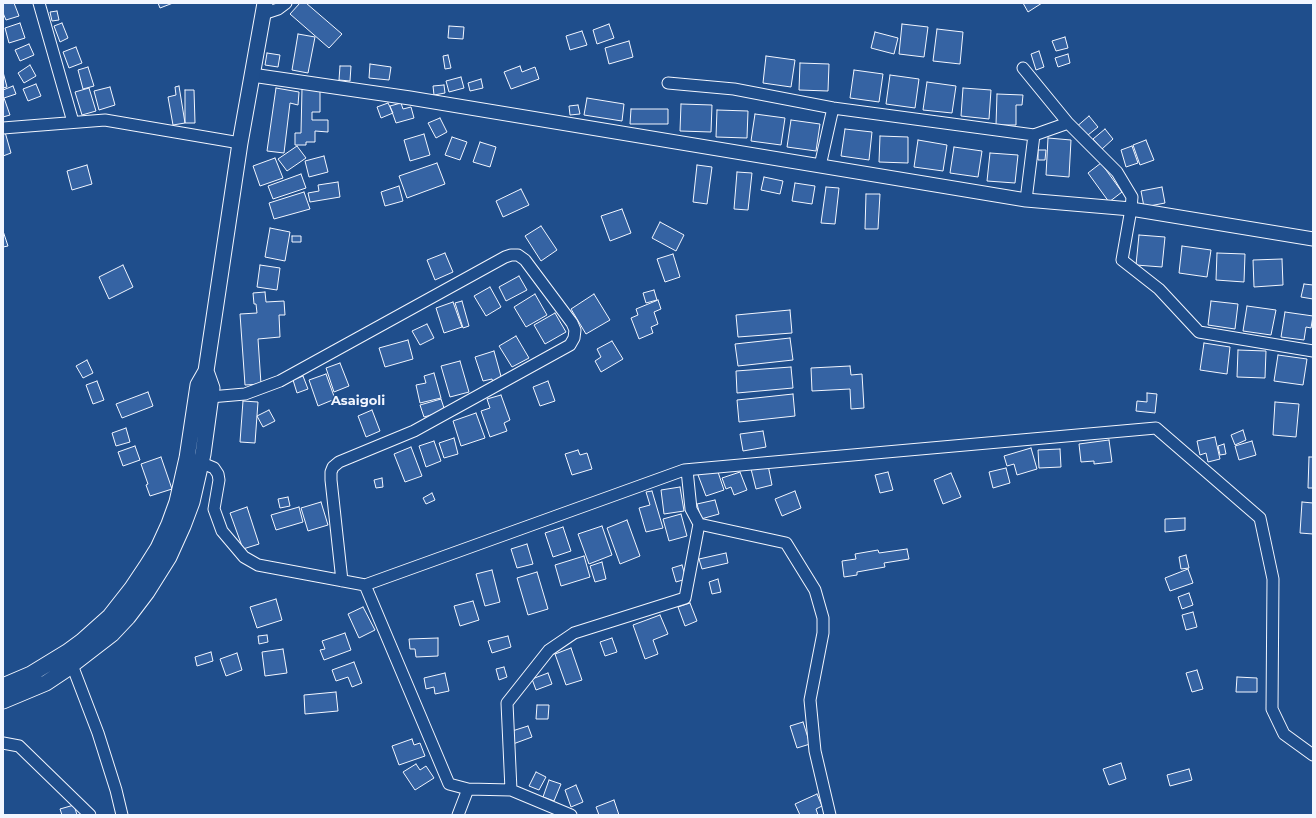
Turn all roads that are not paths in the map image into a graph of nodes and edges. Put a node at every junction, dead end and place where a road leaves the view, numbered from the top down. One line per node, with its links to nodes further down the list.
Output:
1 (39, 3): 8 (street)
2 (286, 3): 3 (street)
3 (263, 6): 5 (main road)
4 (1023, 68): 9 (street)
5 (252, 75): 12 (main road); 13 (street)
6 (668, 83): 7 (street)
7 (833, 108): 11 (street); 13 (street)
8 (73, 122): 10 (street); 12 (street)
9 (1068, 123): 11 (street); 15 (street)
10 (3, 128)
11 (1034, 135): 14 (street)
12 (240, 143): 18 (main road)
13 (820, 166): 14 (street)
14 (1026, 200): 15 (street)
15 (1131, 209): 16 (street); 17 (street)
16 (1313, 239)
17 (1313, 351)
18 (206, 371): 19 (main road); 20 (main road)
19 (210, 397): 20 (main road); 23 (street)
20 (194, 460): 23 (street); 25 (main road); 26 (main road)
21 (687, 470): 22 (street); 24 (street); 29 (street)
22 (699, 524): 31 (street); 36 (street)
23 (342, 581): 24 (street)
24 (365, 585): 30 (street)
25 (72, 665): 27 (main road); 33 (street)
26 (3, 686)
27 (3, 701)
28 (3, 743): 32 (street)
29 (1313, 755)
30 (468, 789): 31 (street); 34 (street)
31 (511, 790): 35 (street)
32 (90, 815)
33 (122, 815)
34 (458, 815)
35 (571, 815)
36 (830, 815)

